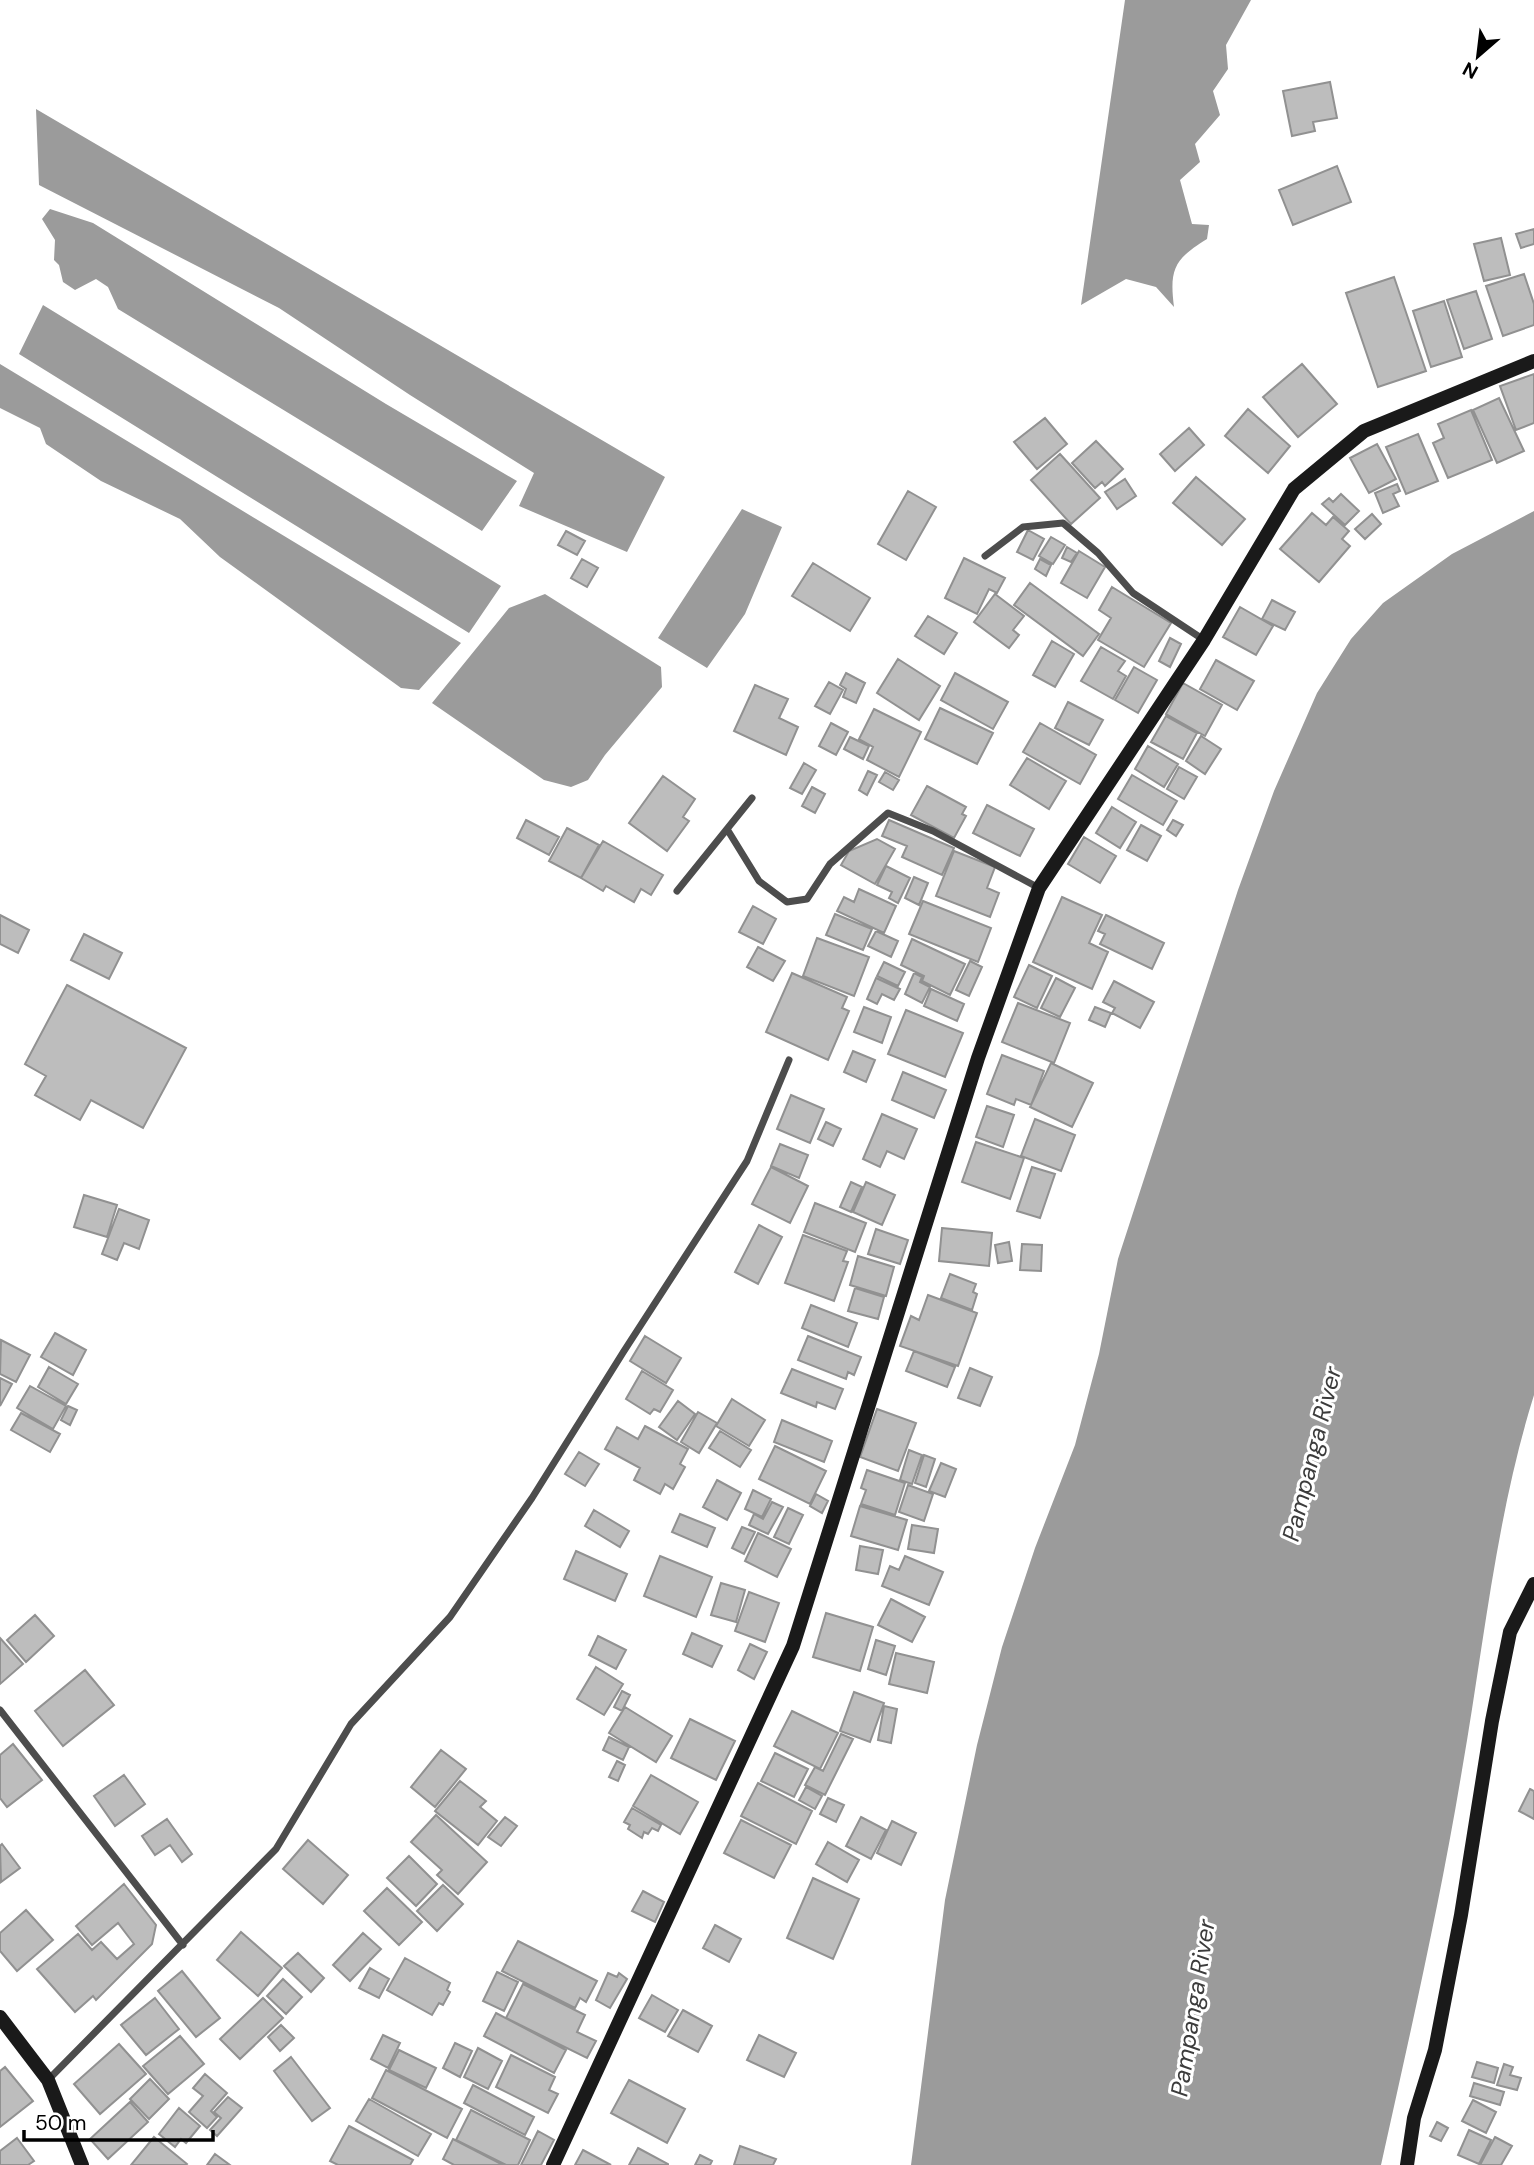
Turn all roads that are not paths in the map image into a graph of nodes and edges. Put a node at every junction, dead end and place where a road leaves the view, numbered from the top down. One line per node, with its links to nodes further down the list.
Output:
1 (1534, 361): 3 (main road)
2 (985, 556): 3 (street)
3 (1205, 640): 6 (main road)
4 (752, 798): 5 (street)
5 (727, 829): 6 (street); 7 (street)
6 (1039, 888): 15 (main road)
7 (677, 891)
8 (789, 1060): 11 (street)
9 (1534, 1584): 16 (main road)
10 (0, 1710): 11 (street)
11 (183, 1945): 13 (street)
12 (0, 2017): 13 (main road)
13 (48, 2080): 14 (main road)
14 (82, 2165)
15 (553, 2165)
16 (1407, 2165)

